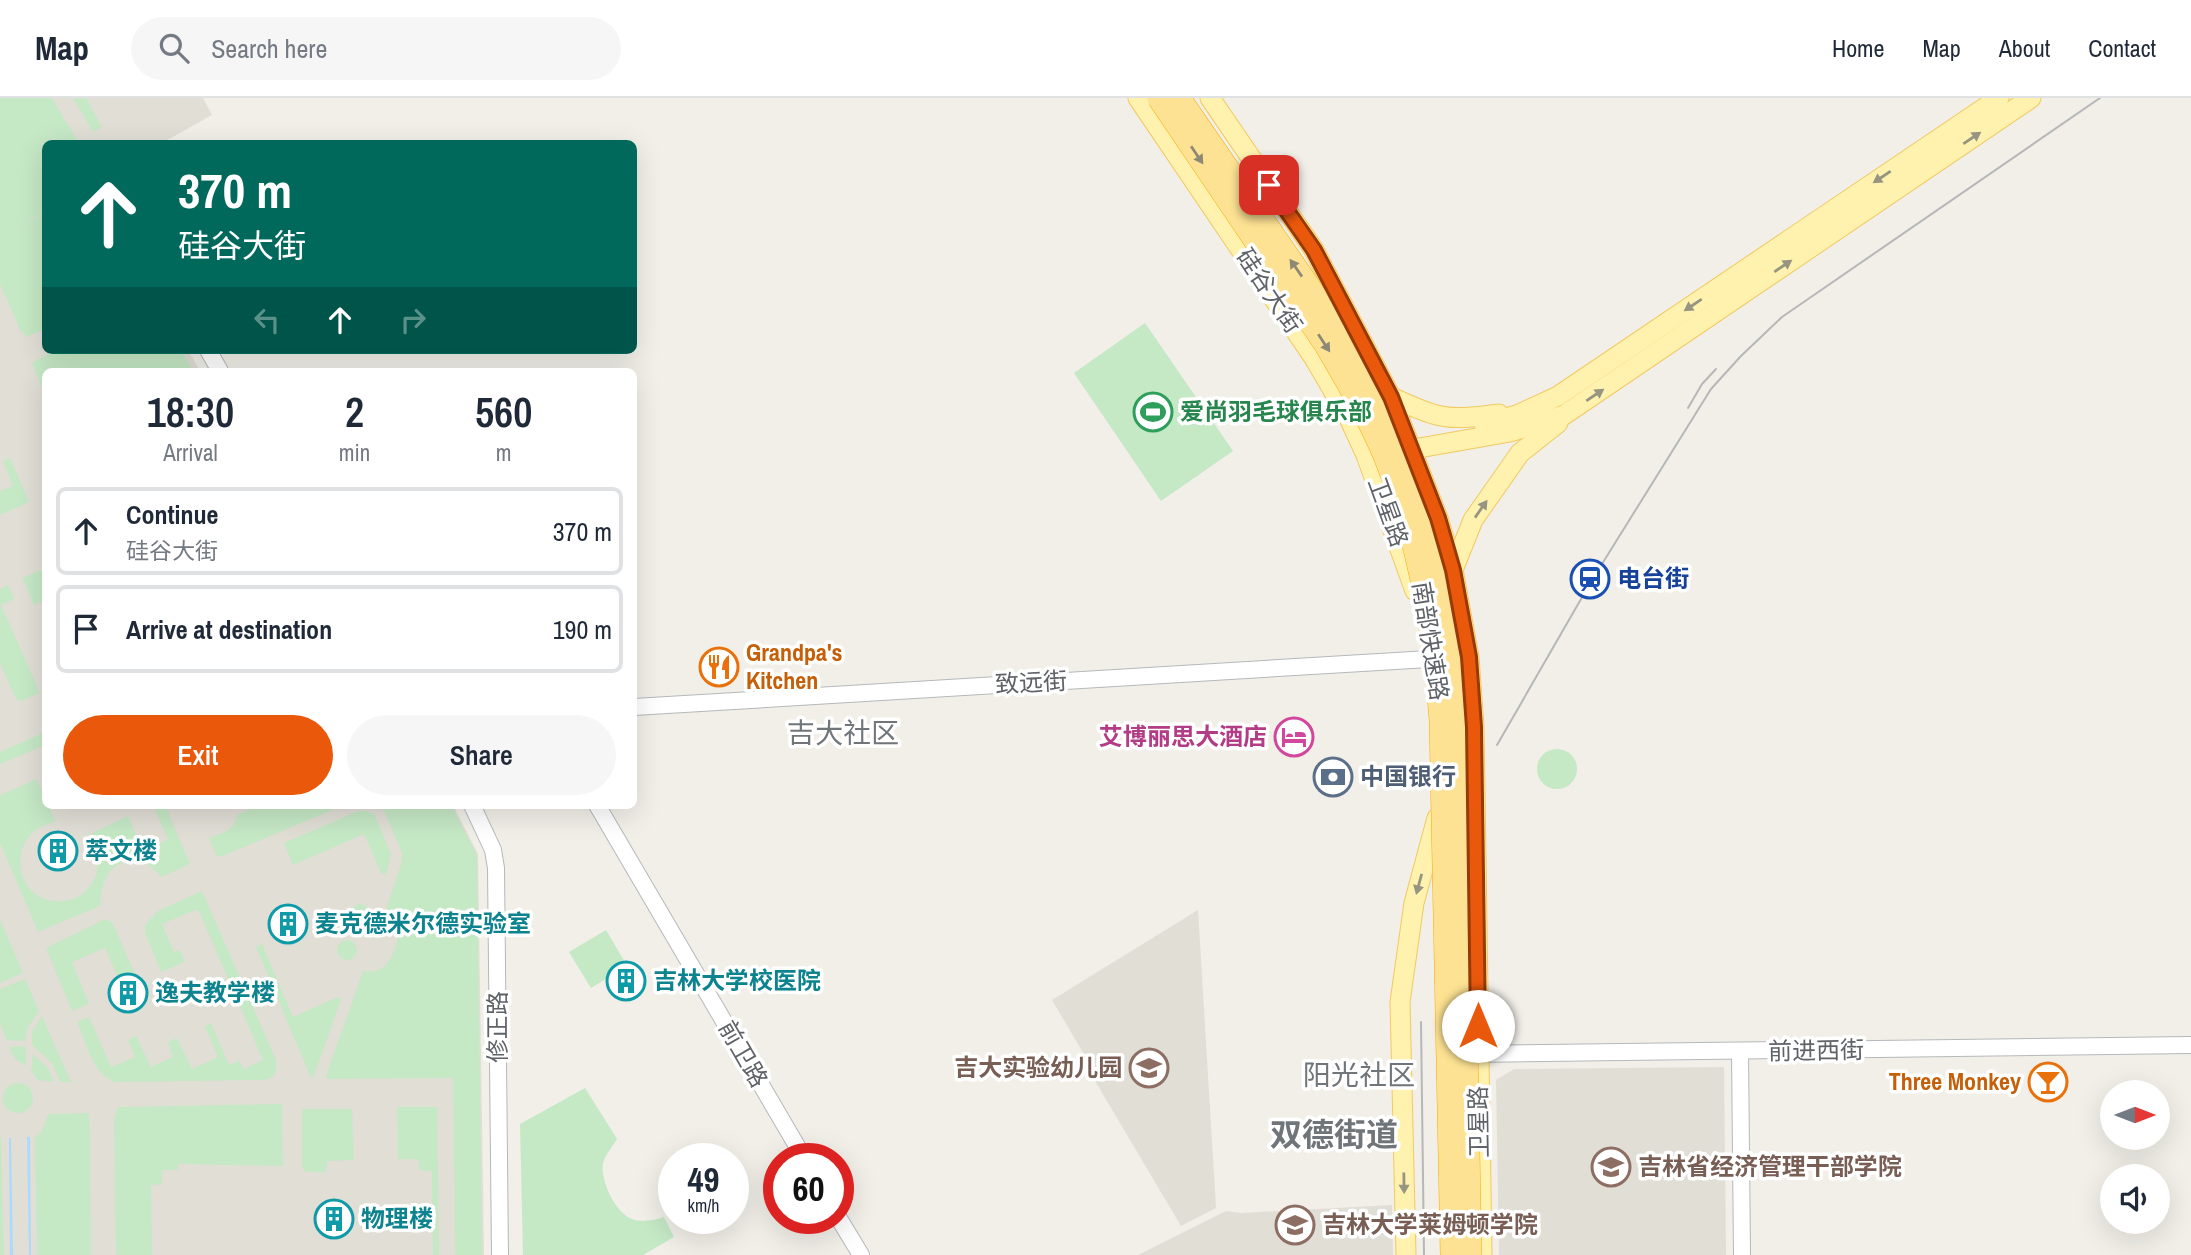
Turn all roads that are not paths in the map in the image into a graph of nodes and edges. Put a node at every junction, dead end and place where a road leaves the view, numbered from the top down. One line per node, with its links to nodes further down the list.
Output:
1 (1138, 98): 11 (main road, 硅谷大街)
2 (1159, 98): 28 (highway, 南部快速路, one-way to 28, bridge)
3 (1179, 98): 29 (highway, 南部快速路, one-way to 3, bridge)
4 (1210, 98): 7 (main road)
5 (1999, 98): 8 (main road, one-way to 8)
6 (2031, 98): 9 (main road, one-way to 6)
7 (1391, 397): 8 (main road); 10 (main road)
8 (1532, 410): 10 (main road)
9 (1564, 415): 10 (main road); 12 (main road, one-way to 9)
10 (1410, 444): 11 (main road); 12 (main road, 卫星路)
11 (1366, 455): 13 (main road, 卫星路)
12 (1453, 570): 21 (main road, 卫星路)
13 (1429, 659): 14 (street, 致远街); 17 (main road, 卫星路)
14 (637, 708)
15 (474, 809): 24 (street, 修正路)
16 (599, 809): 22 (street, 前卫路)
17 (1437, 818): 20 (main road, 卫星路); 26 (main road, 卫星路, one-way to 26)
18 (2191, 1045): 19 (street, 前进西街)
19 (1740, 1052): 21 (street, 前进西街); 31 (street)
20 (1441, 1054): 21 (street, 前进西街); 27 (main road, 卫星路)
21 (1478, 1054): 30 (main road, 卫星路)
22 (795, 1143)
23 (848, 1234): 25 (street)
24 (500, 1255)
25 (861, 1255)
26 (1406, 1255)
27 (1444, 1255)
28 (1452, 1255)
29 (1471, 1255)
30 (1482, 1255)
31 (1742, 1255)

